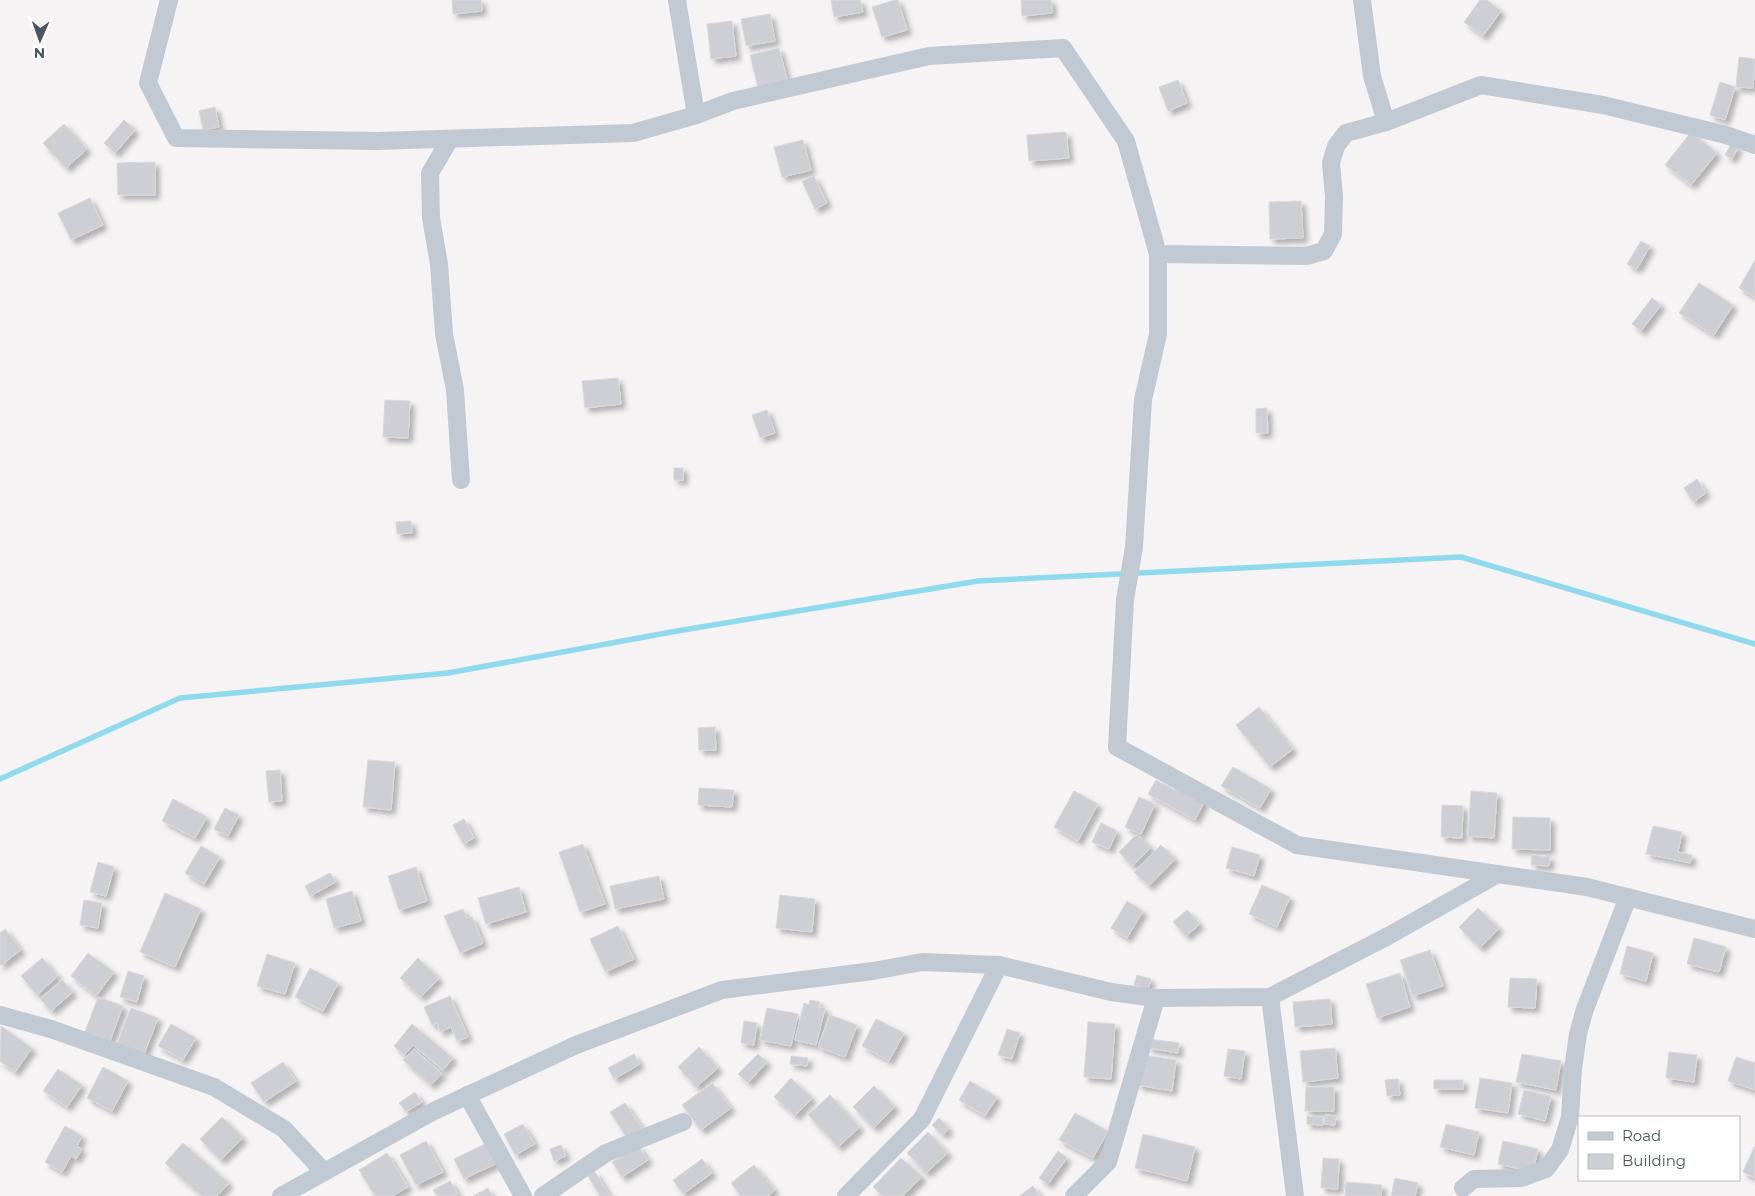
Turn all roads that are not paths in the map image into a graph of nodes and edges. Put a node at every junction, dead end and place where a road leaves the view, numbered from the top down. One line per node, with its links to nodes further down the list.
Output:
1 (168, 0): 6 (street)
2 (677, 0): 4 (street)
3 (1362, 0): 5 (street)
4 (696, 116): 6 (street); 8 (street)
5 (1386, 122): 7 (street); 8 (street)
6 (450, 138): 9 (street)
7 (1755, 146)
8 (1158, 254): 10 (street)
9 (461, 480)
10 (1498, 874): 11 (street); 14 (street)
11 (1628, 897): 12 (street); 20 (street)
12 (1755, 929)
13 (999, 965): 15 (street); 17 (street); 24 (street)
14 (1270, 997): 15 (street); 26 (street)
15 (1156, 998): 25 (street)
16 (0, 1015): 19 (street)
17 (467, 1095): 19 (street); 22 (street)
18 (683, 1122): 23 (street)
19 (324, 1172): 21 (street)
20 (1463, 1188)
21 (281, 1196)
22 (522, 1196)
23 (544, 1196)
24 (846, 1196)
25 (1074, 1196)
26 (1294, 1196)

